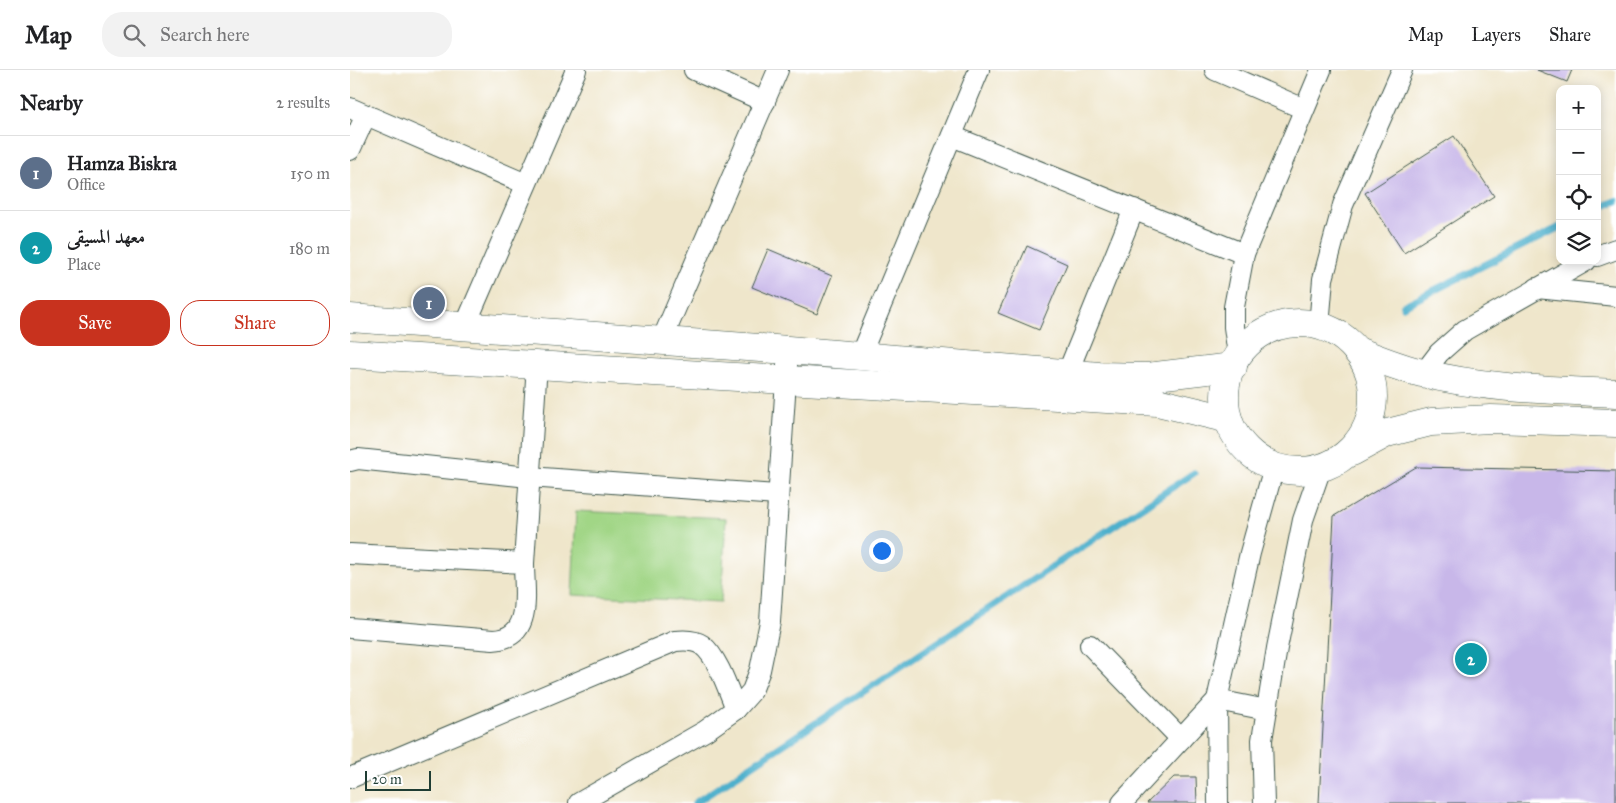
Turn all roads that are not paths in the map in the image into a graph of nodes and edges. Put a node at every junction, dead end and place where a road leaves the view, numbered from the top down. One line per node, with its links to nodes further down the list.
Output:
1 (576, 70): 13 (street)
2 (694, 70): 8 (street)
3 (778, 70): 8 (street)
4 (979, 70): 11 (street)
5 (1215, 70): 9 (street)
6 (1321, 70): 9 (street)
7 (1402, 70): 23 (street)
8 (765, 102): 24 (street)
9 (1304, 109): 16 (street)
10 (358, 112): 12 (street); 13 (street)
11 (952, 136): 14 (street); 28 (street)
12 (350, 150)
13 (526, 184): 22 (street)
14 (1134, 209): 16 (street); 31 (street)
15 (1616, 249): 17 (street)
16 (1244, 254): 29 (street)
17 (1601, 255)
18 (1579, 265): 19 (street)
19 (1537, 288): 20 (street); 32 (street)
20 (1616, 296)
21 (350, 318): 22 (street)
22 (465, 326): 24 (street)
23 (1319, 326): 26 (street); 29 (street)
24 (662, 340): 25 (street)
25 (788, 350): 28 (street); 33 (street)
26 (1357, 351): 32 (street); 38 (street)
27 (350, 354): 30 (street)
28 (860, 356): 31 (street)
29 (1235, 361): 31 (street); 35 (street)
30 (537, 364): 33 (street); 40 (street)
31 (1067, 374)
32 (1423, 374): 34 (street)
33 (786, 379): 35 (street); 41 (street)
34 (1616, 393)
35 (1228, 418): 39 (street)
36 (1616, 423): 38 (street)
37 (353, 457): 40 (street)
38 (1331, 463): 39 (street); 48 (street)
39 (1274, 467): 46 (street)
40 (529, 477): 41 (street); 43 (street)
41 (777, 495): 47 (street)
42 (350, 554): 43 (street)
43 (524, 563): 44 (street)
44 (350, 628)
45 (1090, 645): 49 (street)
46 (1218, 700): 48 (street); 49 (street); 53 (street)
47 (736, 709): 50 (street); 51 (street)
48 (1267, 710): 54 (street)
49 (1181, 739): 52 (street)
50 (350, 778)
51 (579, 803)
52 (1122, 803)
53 (1218, 803)
54 (1264, 803)

